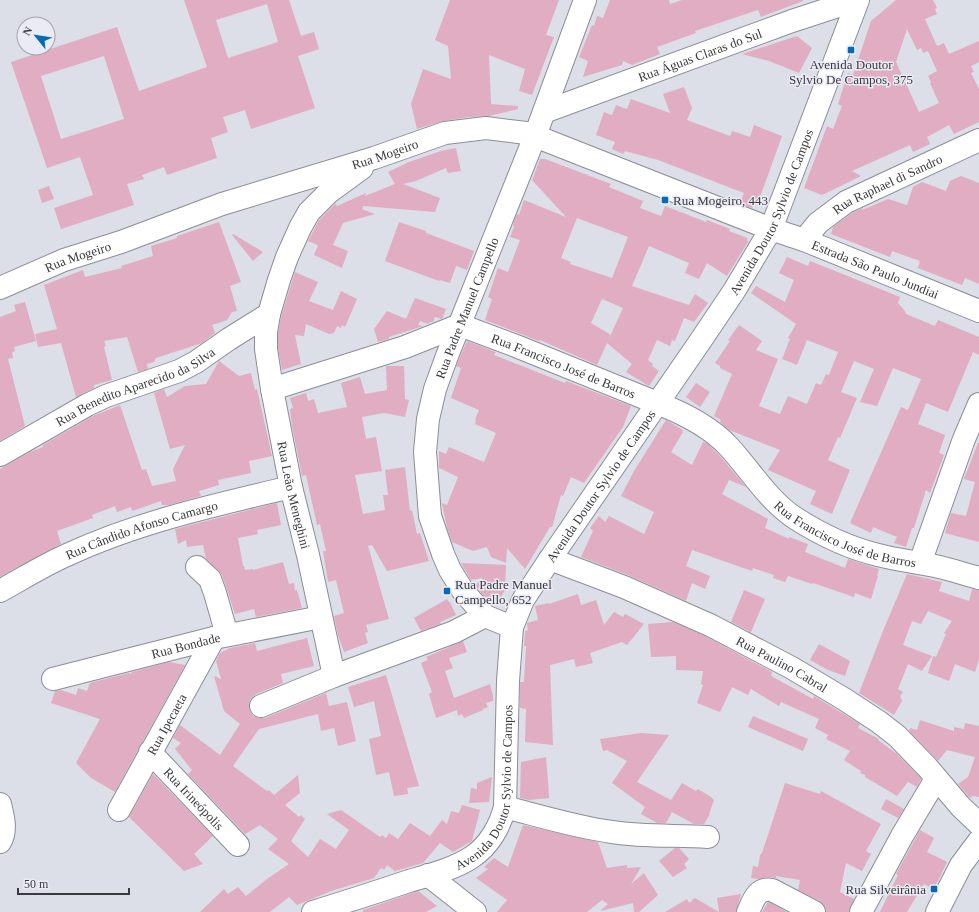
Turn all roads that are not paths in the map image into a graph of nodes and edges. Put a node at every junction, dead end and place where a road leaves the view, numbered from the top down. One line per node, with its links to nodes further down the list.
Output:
1 (585, 0): 3 (street, Rua Padre Manuel Campello)
2 (857, 0): 3 (street, Rua Águas Claras do Sul); 7 (street, Avenida Doutor Sylvio de Campos)
3 (544, 112): 4 (street, Rua Padre Manuel Campello)
4 (536, 136): 6 (street, Rua Mogeiro); 7 (street, Rua Mogeiro); 12 (street, Rua Padre Manuel Campello)
5 (979, 140): 8 (street, Rua Raphael di Sandro)
6 (374, 158): 9 (street, Rua Mogeiro); 11 (street, Rua Leão Meneghini)
7 (772, 229): 8 (street, Estrada São Paulo Jundiai); 14 (street, Avenida Doutor Sylvio de Campos)
8 (804, 240): 10 (street, Estrada São Paulo Jundiai)
9 (0, 288)
10 (979, 311)
11 (269, 314): 13 (street, Rua Leão Meneghini); 16 (street, Rua Benedito Aparecido da Silva)
12 (460, 325): 13 (street); 14 (street, Rua Francisco José de Barros); 23 (street, Rua Padre Manuel Campello)
13 (272, 389): 17 (street, Rua Leão Meneghini)
14 (657, 403): 18 (street, Avenida Doutor Sylvio de Campos); 19 (street, Rua Francisco José de Barros)
15 (979, 404): 19 (street)
16 (0, 455)
17 (291, 487): 22 (street, Rua Cândido Afonso Camargo); 24 (street, Rua Leão Meneghini)
18 (550, 559): 25 (street, Avenida Doutor Sylvio de Campos); 31 (street, Rua Paulino Cabral)
19 (920, 563): 21 (street, Rua Francisco José de Barros)
20 (197, 567): 26 (street)
21 (979, 578)
22 (0, 591)
23 (485, 616): 25 (street); 27 (street)
24 (321, 617): 26 (street, Rua Bondade); 27 (street, Rua Leão Meneghini)
25 (512, 627): 33 (street, Avenida Doutor Sylvio de Campos)
26 (221, 637): 28 (street, Rua Bondade); 30 (street, Rua Ipecaeta)
27 (334, 676): 29 (street)
28 (53, 679)
29 (261, 706)
30 (150, 752): 34 (street, Rua Ipecaeta); 39 (street, Rua Irineópolis)
31 (936, 779): 35 (street, Rua Paulino Cabral); 45 (street)
32 (0, 804): 38 (street)
33 (505, 806): 36 (street); 40 (street, Avenida Doutor Sylvio de Campos)
34 (119, 810)
35 (979, 824)
36 (708, 837)
37 (979, 841): 46 (street)
38 (0, 842)
39 (238, 845)
40 (428, 875): 41 (street, Avenida Doutor Sylvio de Campos); 42 (street)
41 (312, 912)
42 (475, 912)
43 (748, 912): 44 (street)
44 (814, 912)
45 (861, 912)
46 (937, 912)

